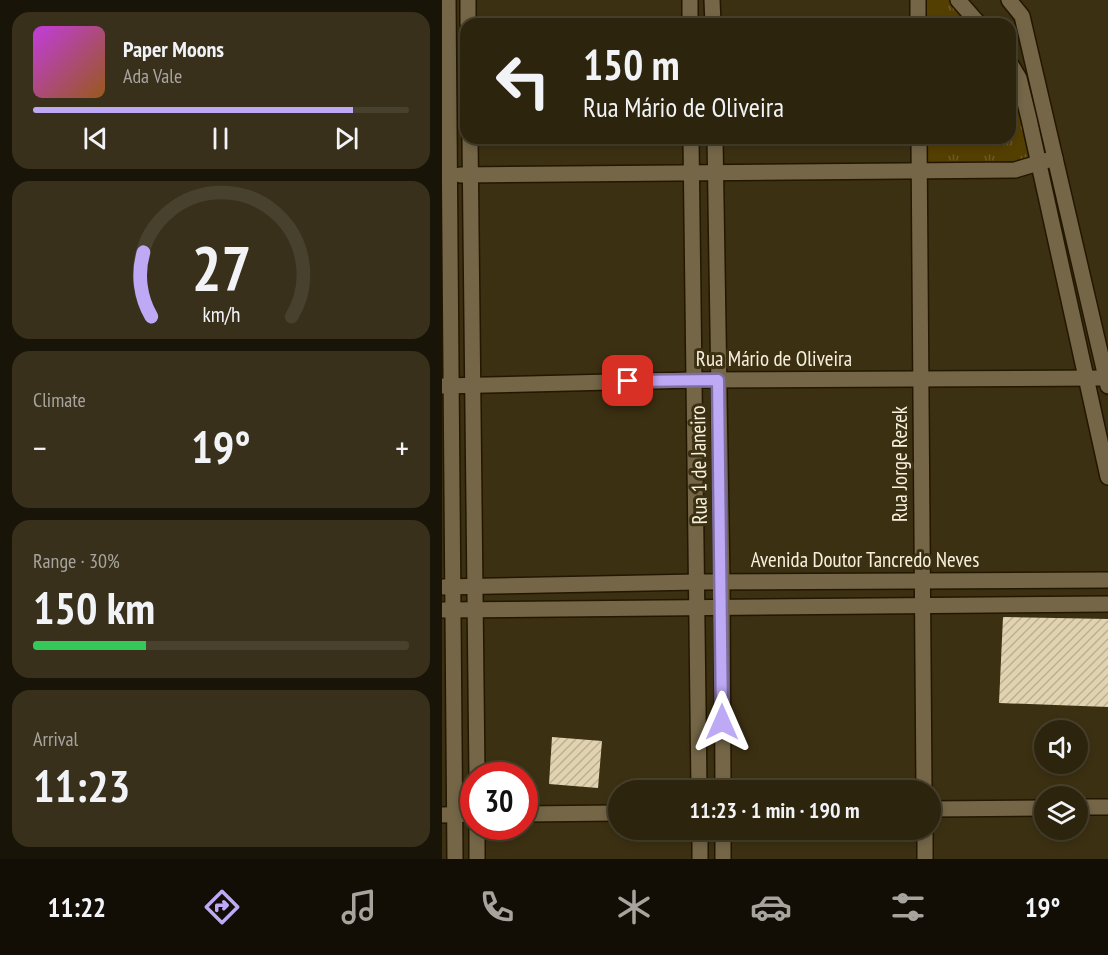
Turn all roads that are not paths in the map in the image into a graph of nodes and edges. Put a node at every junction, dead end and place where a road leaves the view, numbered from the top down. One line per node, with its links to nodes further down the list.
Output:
1 (448, 0): 26 (street)
2 (468, 0): 10 (street)
3 (690, 0): 11 (street)
4 (712, 0): 12 (street)
5 (918, 0): 13 (street)
6 (958, 0): 14 (street)
7 (1009, 0): 9 (street)
8 (1020, 0): 9 (street)
9 (1022, 16): 20 (street)
10 (468, 18)
11 (690, 18)
12 (713, 18)
13 (918, 18)
14 (974, 18)
15 (1016, 73): 21 (street)
16 (469, 144): 25 (street)
17 (691, 144): 23 (street, Rua 1 de Janeiro)
18 (715, 144): 24 (street, Rua 1 de Janeiro)
19 (919, 144): 22 (street, Rua Jorge Rezek)
20 (1055, 158): 21 (street); 31 (street)
21 (1039, 163): 22 (street); 27 (street)
22 (919, 171): 24 (street); 28 (street, Rua Jorge Rezek)
23 (692, 173): 24 (street); 25 (street); 29 (street, Rua 1 de Janeiro)
24 (715, 173): 30 (street, Rua 1 de Janeiro)
25 (470, 175): 26 (street); 32 (street)
26 (446, 176): 33 (street)
27 (1087, 378): 28 (street, Rua Mário de Oliveira); 31 (street, Rua Mário de Oliveira); 34 (street)
28 (921, 379): 30 (street, Rua Mário de Oliveira); 36 (street, Rua Jorge Rezek)
29 (694, 380): 30 (street, Rua Mário de Oliveira); 32 (street, Rua Mário de Oliveira); 37 (street, Rua 1 de Janeiro)
30 (718, 380): 38 (street, Rua 1 de Janeiro)
31 (1107, 382)
32 (473, 385): 33 (street, Rua Mário de Oliveira); 39 (street)
33 (447, 386): 40 (street)
34 (1108, 477)
35 (1108, 580): 36 (street, Avenida Doutor Tancredo Neves)
36 (922, 581): 38 (street, Avenida Doutor Tancredo Neves); 42 (street, Rua Jorge Rezek)
37 (697, 582): 38 (street, Avenida Doutor Tancredo Neves); 39 (street, Avenida Doutor Tancredo Neves); 44 (street, Rua 1 de Janeiro)
38 (722, 582): 43 (street, Rua 1 de Janeiro)
39 (476, 586): 40 (street, Avenida Doutor Tancredo Neves); 46 (street)
40 (448, 587): 45 (street)
41 (1108, 604): 42 (street)
42 (923, 606): 43 (street); 50 (street, Rua Jorge Rezek)
43 (722, 608): 44 (street); 49 (street, Rua 1 de Janeiro)
44 (697, 609): 46 (street); 48 (street, Rua 1 de Janeiro)
45 (448, 610): 46 (street); 57 (street)
46 (476, 610): 47 (street)
47 (476, 762)
48 (699, 780)
49 (723, 780)
50 (924, 780)
51 (1034, 807): 54 (street)
52 (1088, 807): 53 (street)
53 (1108, 807)
54 (941, 809)
55 (608, 813): 56 (street)
56 (538, 814)
57 (449, 815): 62 (street)
58 (477, 840): 63 (street)
59 (700, 840): 64 (street)
60 (723, 840): 65 (street)
61 (925, 840): 66 (street)
62 (455, 859)
63 (477, 859)
64 (700, 859)
65 (723, 859)
66 (925, 859)

